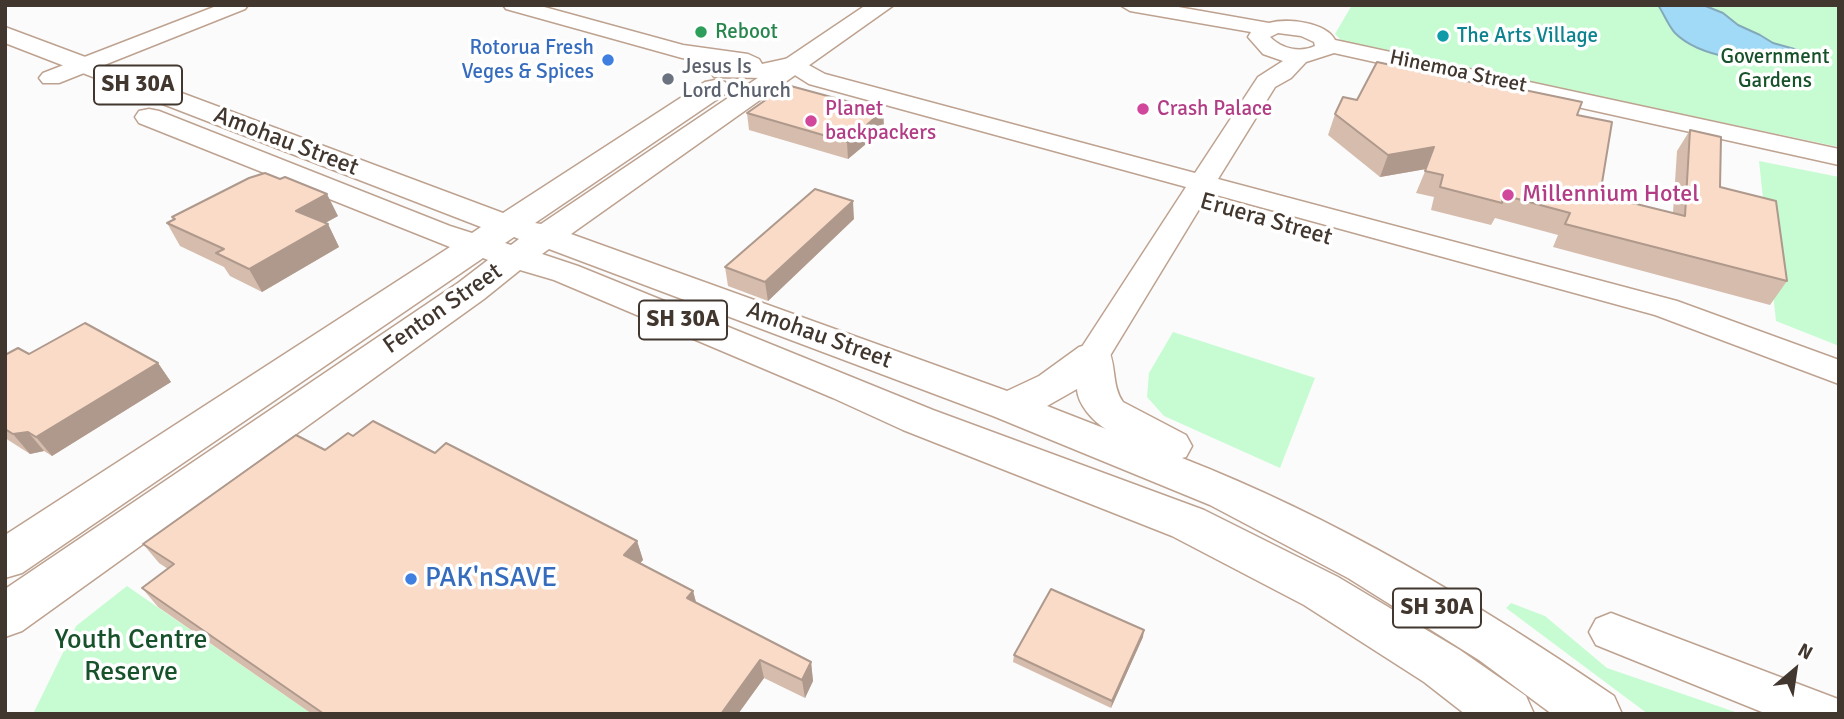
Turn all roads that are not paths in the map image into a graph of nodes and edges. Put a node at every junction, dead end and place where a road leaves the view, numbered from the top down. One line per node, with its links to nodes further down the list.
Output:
1 (238, 5): 11 (street)
2 (513, 5): 8 (street, Eruera Street)
3 (843, 5): 13 (main road, Fenton Street)
4 (882, 5): 10 (main road, Fenton Street)
5 (1130, 5): 7 (street, Hinemoa Street)
6 (5, 34): 11 (main road, Amohau Street / SH 30A)
7 (1296, 36): 14 (street, Hinemoa Street); 15 (street)
8 (682, 51): 13 (street, Eruera Street); 13 (street, Eruera Street)
9 (5, 59): 12 (main road, Amohau Street / SH 30A)
10 (794, 64): 13 (main road, Fenton Street); 15 (street, Eruera Street)
11 (85, 65): 12 (street); 16 (main road, Amohau Street / SH 30A)
12 (51, 78): 16 (main road, Amohau Street / SH 30A)
13 (745, 78): 15 (street, Eruera Street); 16 (main road, Fenton Street); 16 (main road, Fenton Street)
14 (1839, 157)
15 (1195, 191): 17 (street); 18 (street, Eruera Street)
16 (512, 241): 19 (main road, Amohau Street / SH 30A); 21 (main road, Fenton Street); 22 (main road, Fenton Street); 24 (main road, Amohau Street / SH 30A)
17 (1093, 356): 19 (main road); 20 (main road)
18 (1839, 373)
19 (1007, 406): 20 (main road, Amohau Street / SH 30A)
20 (1271, 514): 25 (main road, Amohau Street / SH 30A)
21 (5, 559)
22 (5, 616)
23 (1611, 632): 26 (street)
24 (1507, 714)
25 (1595, 714)
26 (1822, 714)

